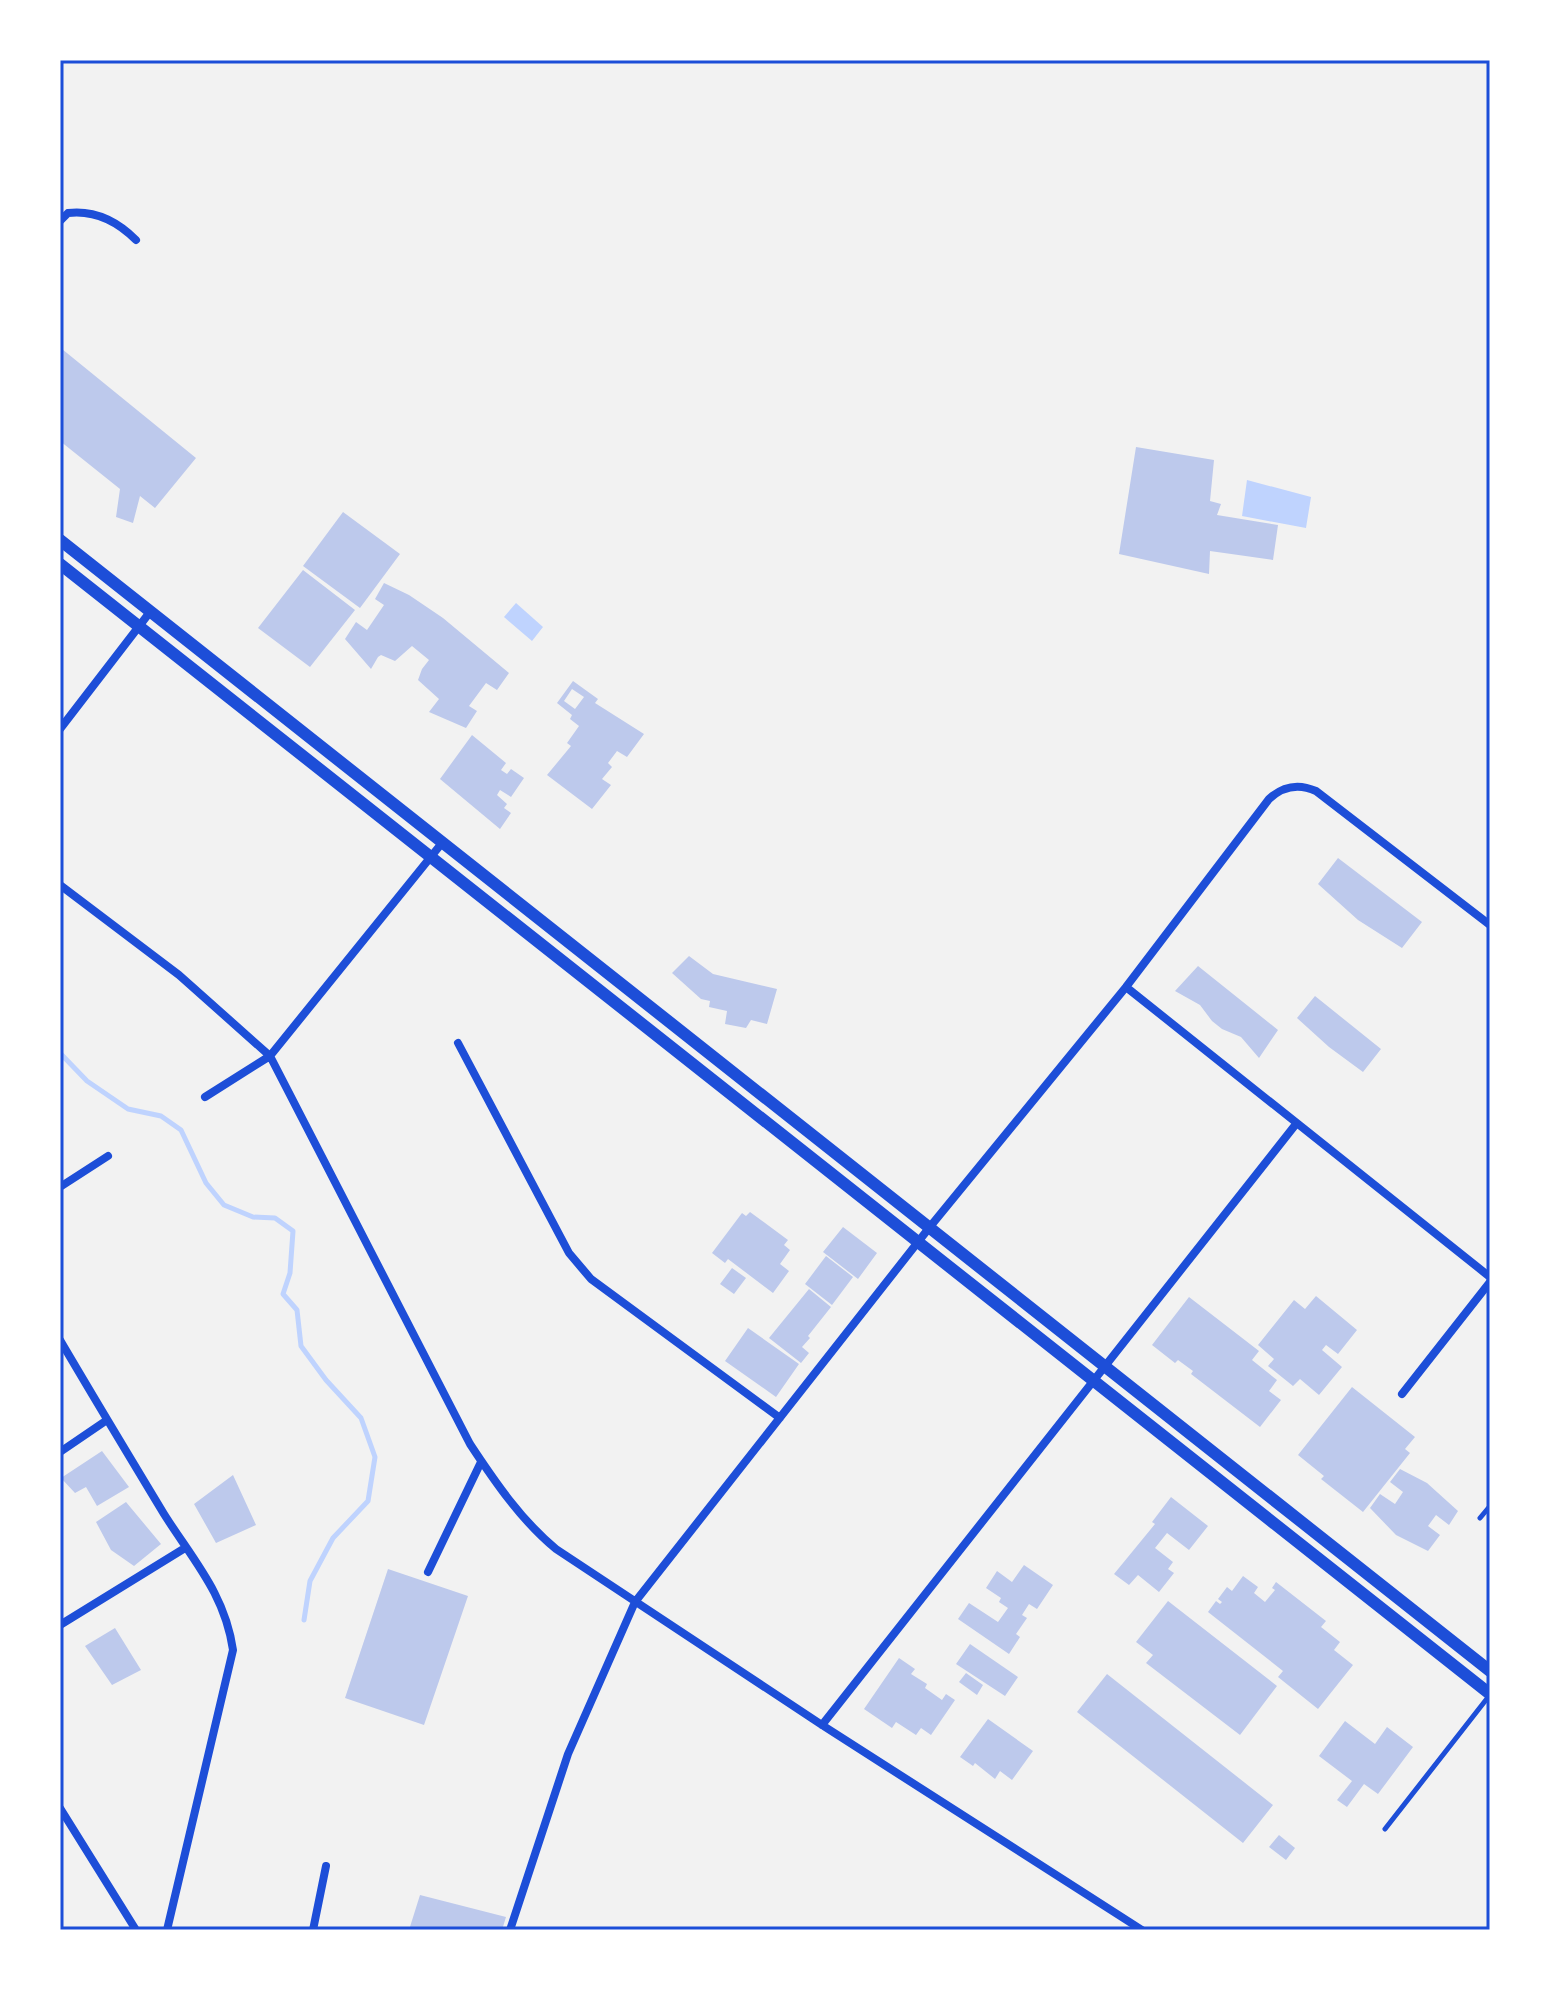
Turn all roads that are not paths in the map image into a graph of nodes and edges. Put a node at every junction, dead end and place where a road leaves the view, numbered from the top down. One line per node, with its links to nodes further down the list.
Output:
1 (60, 221): 2 (street)
2 (136, 240)
3 (60, 540): 5 (street)
4 (60, 564): 6 (street)
5 (150, 612): 6 (street); 8 (street)
6 (139, 625): 7 (street); 9 (street)
7 (60, 729)
8 (442, 843): 9 (street); 19 (street)
9 (431, 857): 14 (street); 20 (street)
10 (60, 885): 14 (street)
11 (1490, 925): 12 (street)
12 (1126, 987): 16 (street); 19 (street)
13 (458, 1043): 26 (street)
14 (270, 1056): 15 (street); 29 (street)
15 (205, 1097)
16 (1296, 1124): 21 (street); 23 (street)
17 (108, 1156): 18 (street)
18 (60, 1187)
19 (929, 1228): 20 (street); 23 (street)
20 (918, 1242): 24 (street); 26 (street)
21 (1490, 1279): 25 (street)
22 (60, 1340): 27 (street)
23 (1104, 1366): 24 (street); 36 (street)
24 (1093, 1380): 37 (street); 38 (street)
25 (1402, 1394)
26 (780, 1418): 34 (street)
27 (107, 1420): 28 (street); 32 (street)
28 (60, 1452)
29 (481, 1462): 33 (street); 34 (street)
30 (1490, 1506): 31 (lane)
31 (1480, 1518)
32 (185, 1548): 35 (street); 43 (street)
33 (428, 1572)
34 (635, 1602): 38 (street); 45 (street)
35 (60, 1625)
36 (1490, 1671)
37 (1490, 1694): 40 (lane)
38 (822, 1725): 46 (street)
39 (60, 1808): 42 (street)
40 (1385, 1829)
41 (326, 1866): 44 (street)
42 (136, 1930)
43 (167, 1930)
44 (313, 1930)
45 (510, 1930)
46 (1142, 1930)

